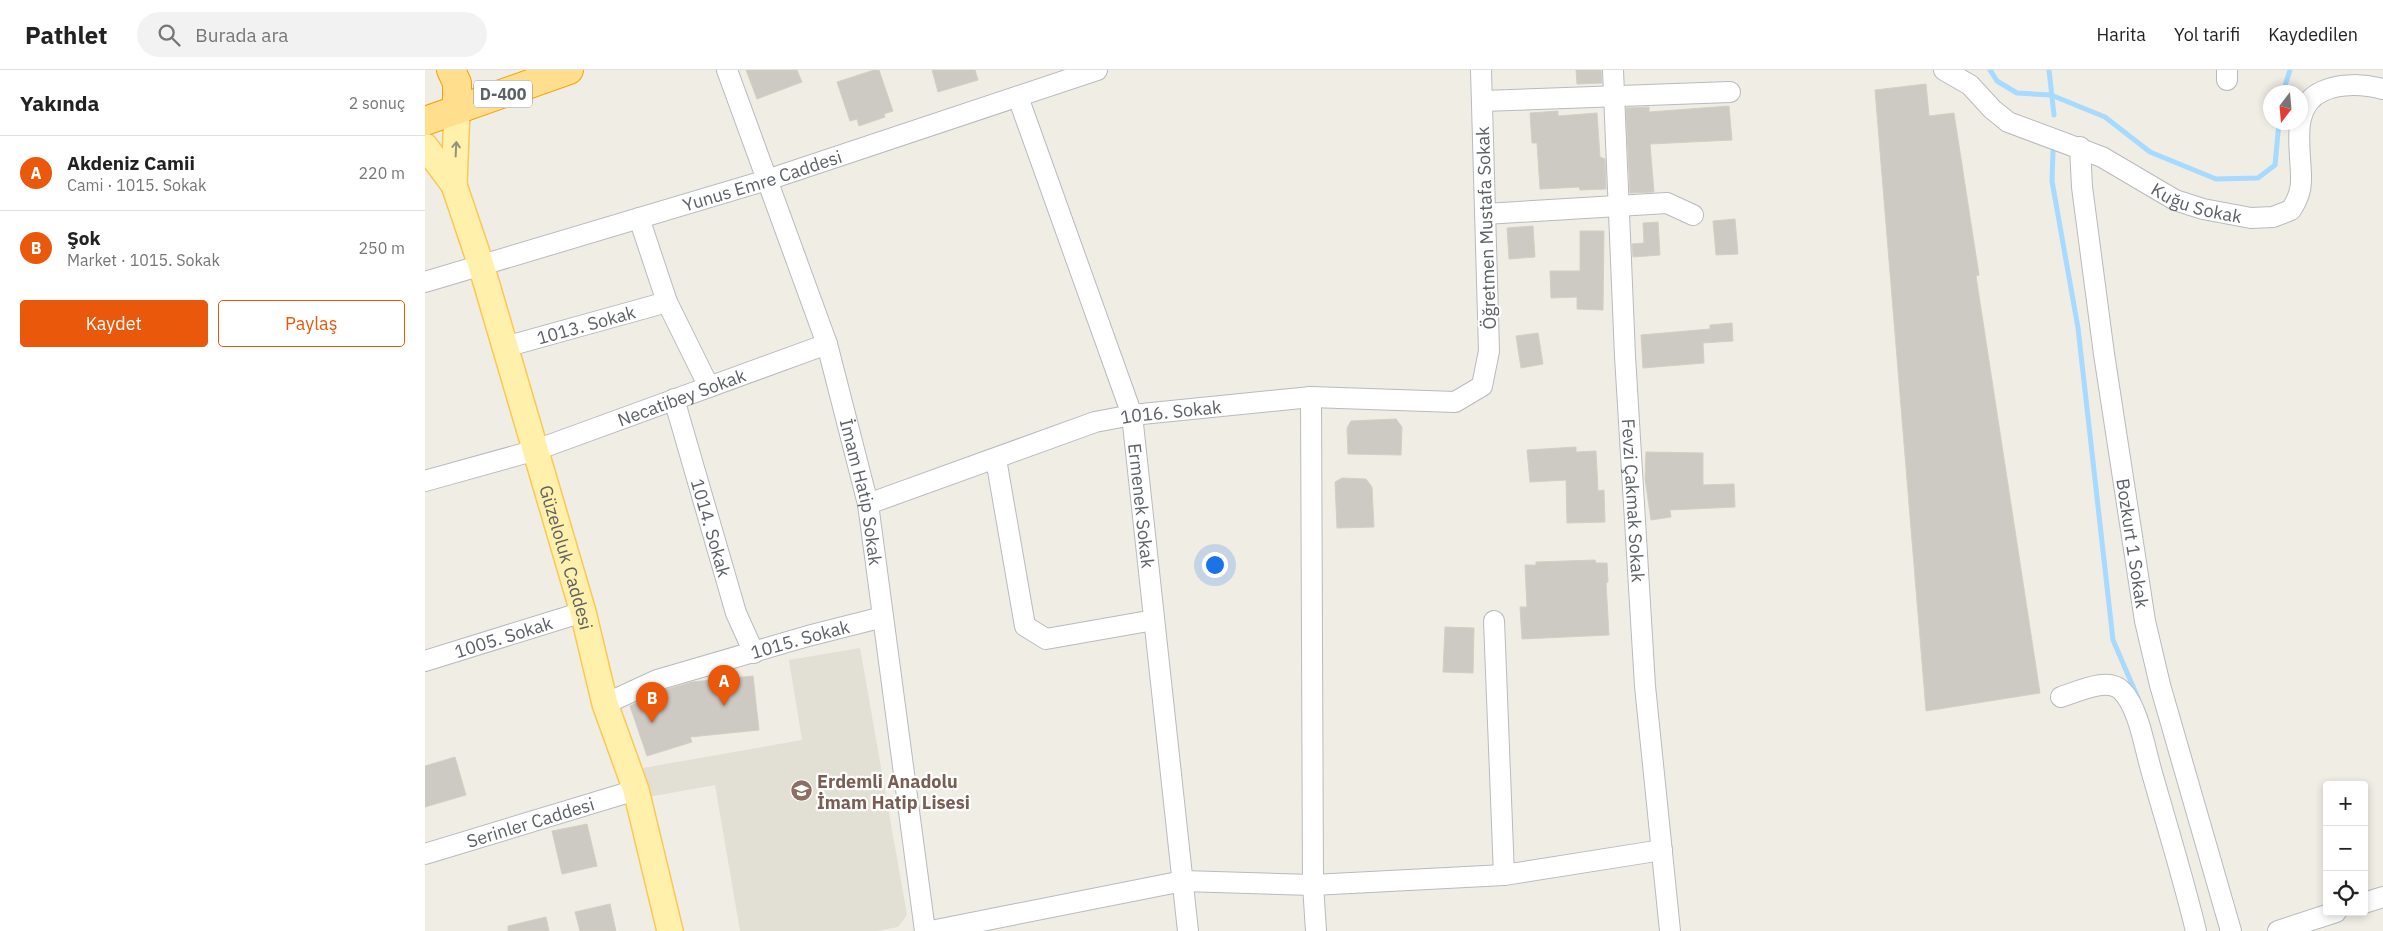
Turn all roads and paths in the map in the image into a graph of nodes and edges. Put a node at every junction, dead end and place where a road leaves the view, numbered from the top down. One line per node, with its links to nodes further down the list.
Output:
1 (451, 70): 13 (highway)
2 (569, 70): 13 (highway, D-400)
3 (727, 70): 17 (street, İmam Hatip Sokak)
4 (1097, 70): 11 (street, Yunus Emre Caddesi)
5 (1481, 70): 12 (street, Öğretmen Mustafa Sokak)
6 (1613, 70): 10 (street, Fevzi Çakmak Sokak)
7 (1944, 70): 16 (street, Kuğu Sokak)
8 (2383, 89): 16 (street, Kuğu Sokak)
9 (1730, 92): 10 (street)
10 (1615, 96): 12 (street); 19 (street, Fevzi Çakmak Sokak)
11 (1018, 97): 17 (street, Yunus Emre Caddesi); 32 (street, Ermenek Sokak)
12 (1482, 101): 20 (street, Öğretmen Mustafa Sokak)
13 (457, 110): 14 (highway, D-400); 18 (main road, Güzeloluk Caddesi, one-way to 13)
14 (425, 121)
15 (425, 146): 18 (main road, Güzeloluk Caddesi)
16 (2080, 147): 61 (street, Bozkurt 1 Sokak)
17 (767, 180): 22 (street, Yunus Emre Caddesi); 26 (street, İmam Hatip Sokak)
18 (454, 185): 23 (main road, Güzeloluk Caddesi)
19 (1619, 206): 20 (street); 21 (street); 46 (street, Fevzi Çakmak Sokak)
20 (1485, 214): 28 (street, Öğretmen Mustafa Sokak)
21 (1693, 215)
22 (639, 218): 23 (street, Yunus Emre Caddesi); 25 (street)
23 (481, 265): 24 (street, Yunus Emre Caddesi); 27 (main road, Güzeloluk Caddesi)
24 (425, 282)
25 (667, 302): 27 (street, 1013. Sokak); 29 (street)
26 (827, 344): 29 (street, Necatibey Sokak); 36 (street, İmam Hatip Sokak)
27 (505, 346): 33 (main road, Güzeloluk Caddesi)
28 (1482, 386): 30 (street, 1016. Sokak)
29 (709, 387): 31 (street, Necatibey Sokak)
30 (1311, 397): 32 (street, 1016. Sokak); 50 (street)
31 (674, 399): 33 (street, Necatibey Sokak); 41 (street, 1014. Sokak)
32 (1131, 415): 34 (street, 1016. Sokak); 39 (street, Ermenek Sokak)
33 (536, 450): 35 (street, Necatibey Sokak); 37 (main road, Güzeloluk Caddesi)
34 (996, 459): 36 (street, 1016. Sokak); 39 (street)
35 (425, 481)
36 (868, 504): 38 (street, İmam Hatip Sokak)
37 (583, 612): 42 (street, 1005. Sokak); 44 (main road, Güzeloluk Caddesi)
38 (883, 617): 41 (street, 1015. Sokak); 55 (street, İmam Hatip Sokak)
39 (1154, 620): 49 (street, Ermenek Sokak)
40 (1494, 621): 48 (street)
41 (754, 654): 44 (street, 1015. Sokak)
42 (425, 662)
43 (2061, 697): 60 (street)
44 (605, 704): 45 (main road, Güzeloluk Caddesi)
45 (636, 790): 47 (street, Serinler Caddesi); 54 (main road, Güzeloluk Caddesi)
46 (1662, 850): 48 (street); 59 (street, Fevzi Çakmak Sokak)
47 (425, 854)
48 (1504, 875): 50 (street)
49 (1183, 881): 50 (street); 56 (street); 57 (street, Ermenek Sokak)
50 (1313, 885): 58 (street)
51 (2383, 897): 52 (street)
52 (2368, 902)
53 (2324, 916): 62 (street)
54 (670, 931)
55 (925, 931)
56 (931, 931)
57 (1188, 931)
58 (1316, 931)
59 (1670, 931)
60 (2196, 931)
61 (2231, 931)
62 (2278, 931)

